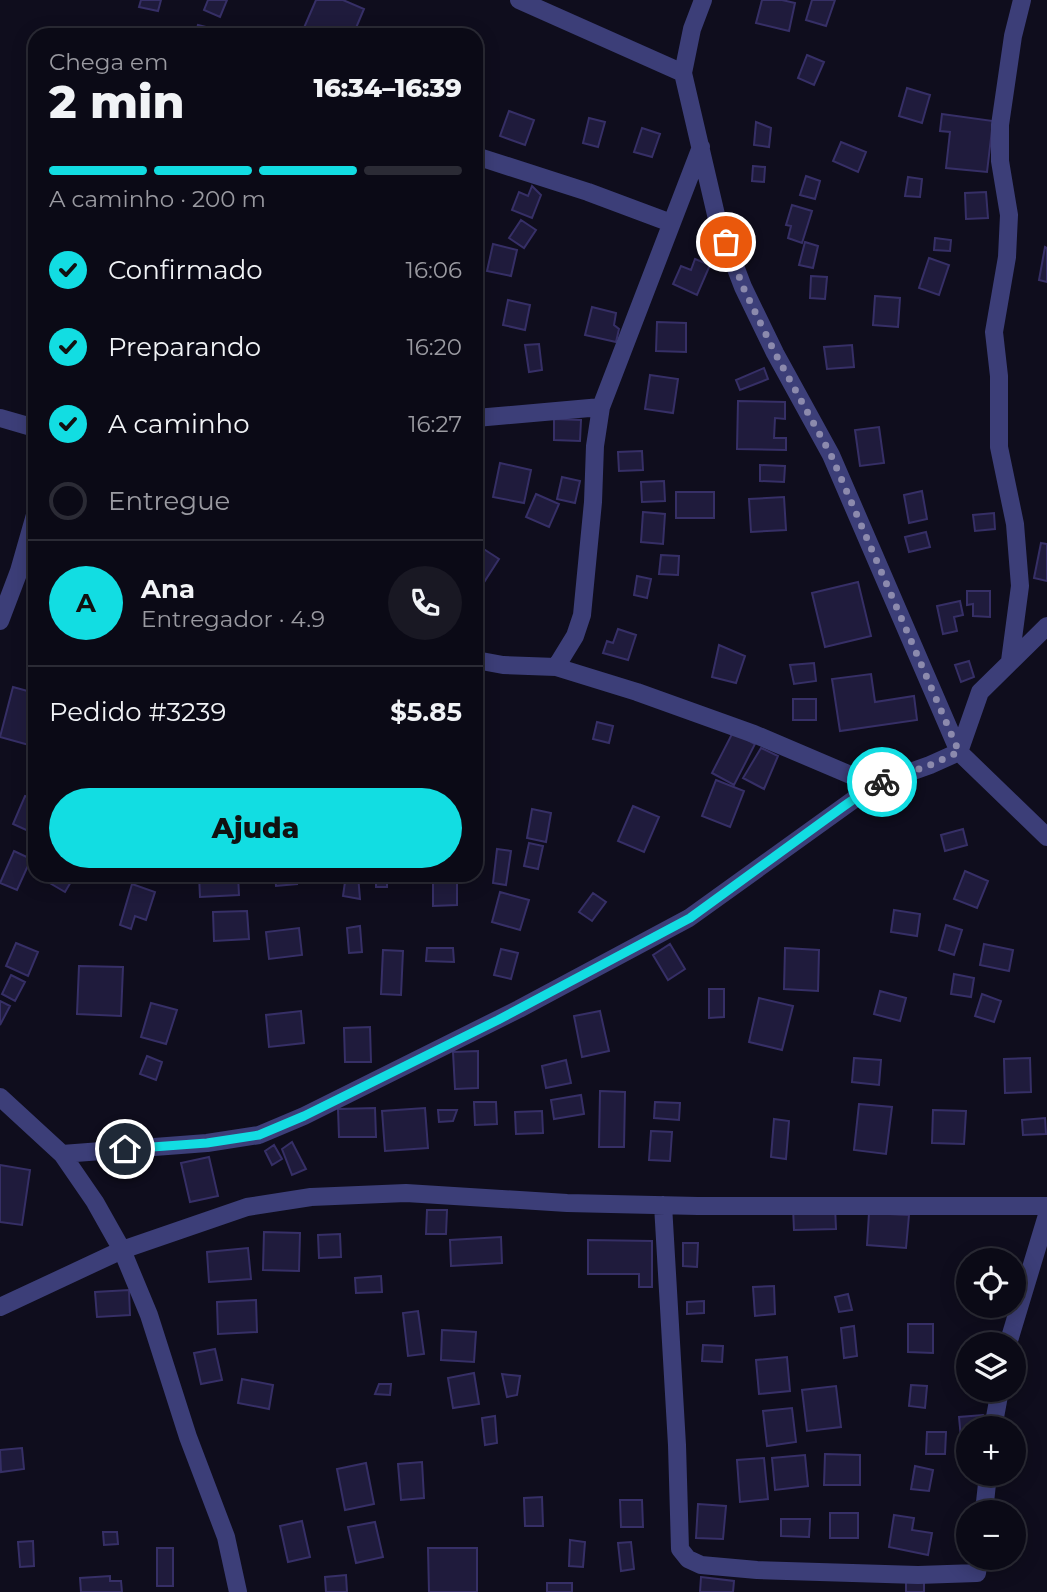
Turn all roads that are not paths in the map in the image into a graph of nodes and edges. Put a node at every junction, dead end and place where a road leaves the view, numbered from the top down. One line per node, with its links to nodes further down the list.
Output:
1 (519, 0): 4 (street)
2 (703, 0): 4 (street)
3 (1022, 0): 16 (street)
4 (683, 74): 5 (street)
5 (701, 147): 7 (street); 18 (street)
6 (483, 158): 7 (street)
7 (671, 223): 8 (street)
8 (601, 407): 9 (street); 17 (street)
9 (483, 417)
10 (0, 418): 11 (street)
11 (28, 426)
12 (28, 540): 13 (street)
13 (0, 621)
14 (1047, 626): 16 (street)
15 (483, 661): 17 (street)
16 (1010, 661): 18 (street)
17 (556, 667): 19 (street)
18 (959, 752): 19 (street); 20 (street)
19 (874, 785): 22 (street)
20 (1047, 837)
21 (0, 1097): 22 (street)
22 (62, 1154): 26 (street)
23 (663, 1205): 24 (street); 26 (street); 29 (street)
24 (1047, 1206)
25 (1047, 1215): 28 (street)
26 (122, 1250): 27 (street); 30 (street)
27 (0, 1307)
28 (1012, 1332)
29 (977, 1570)
30 (238, 1592)

